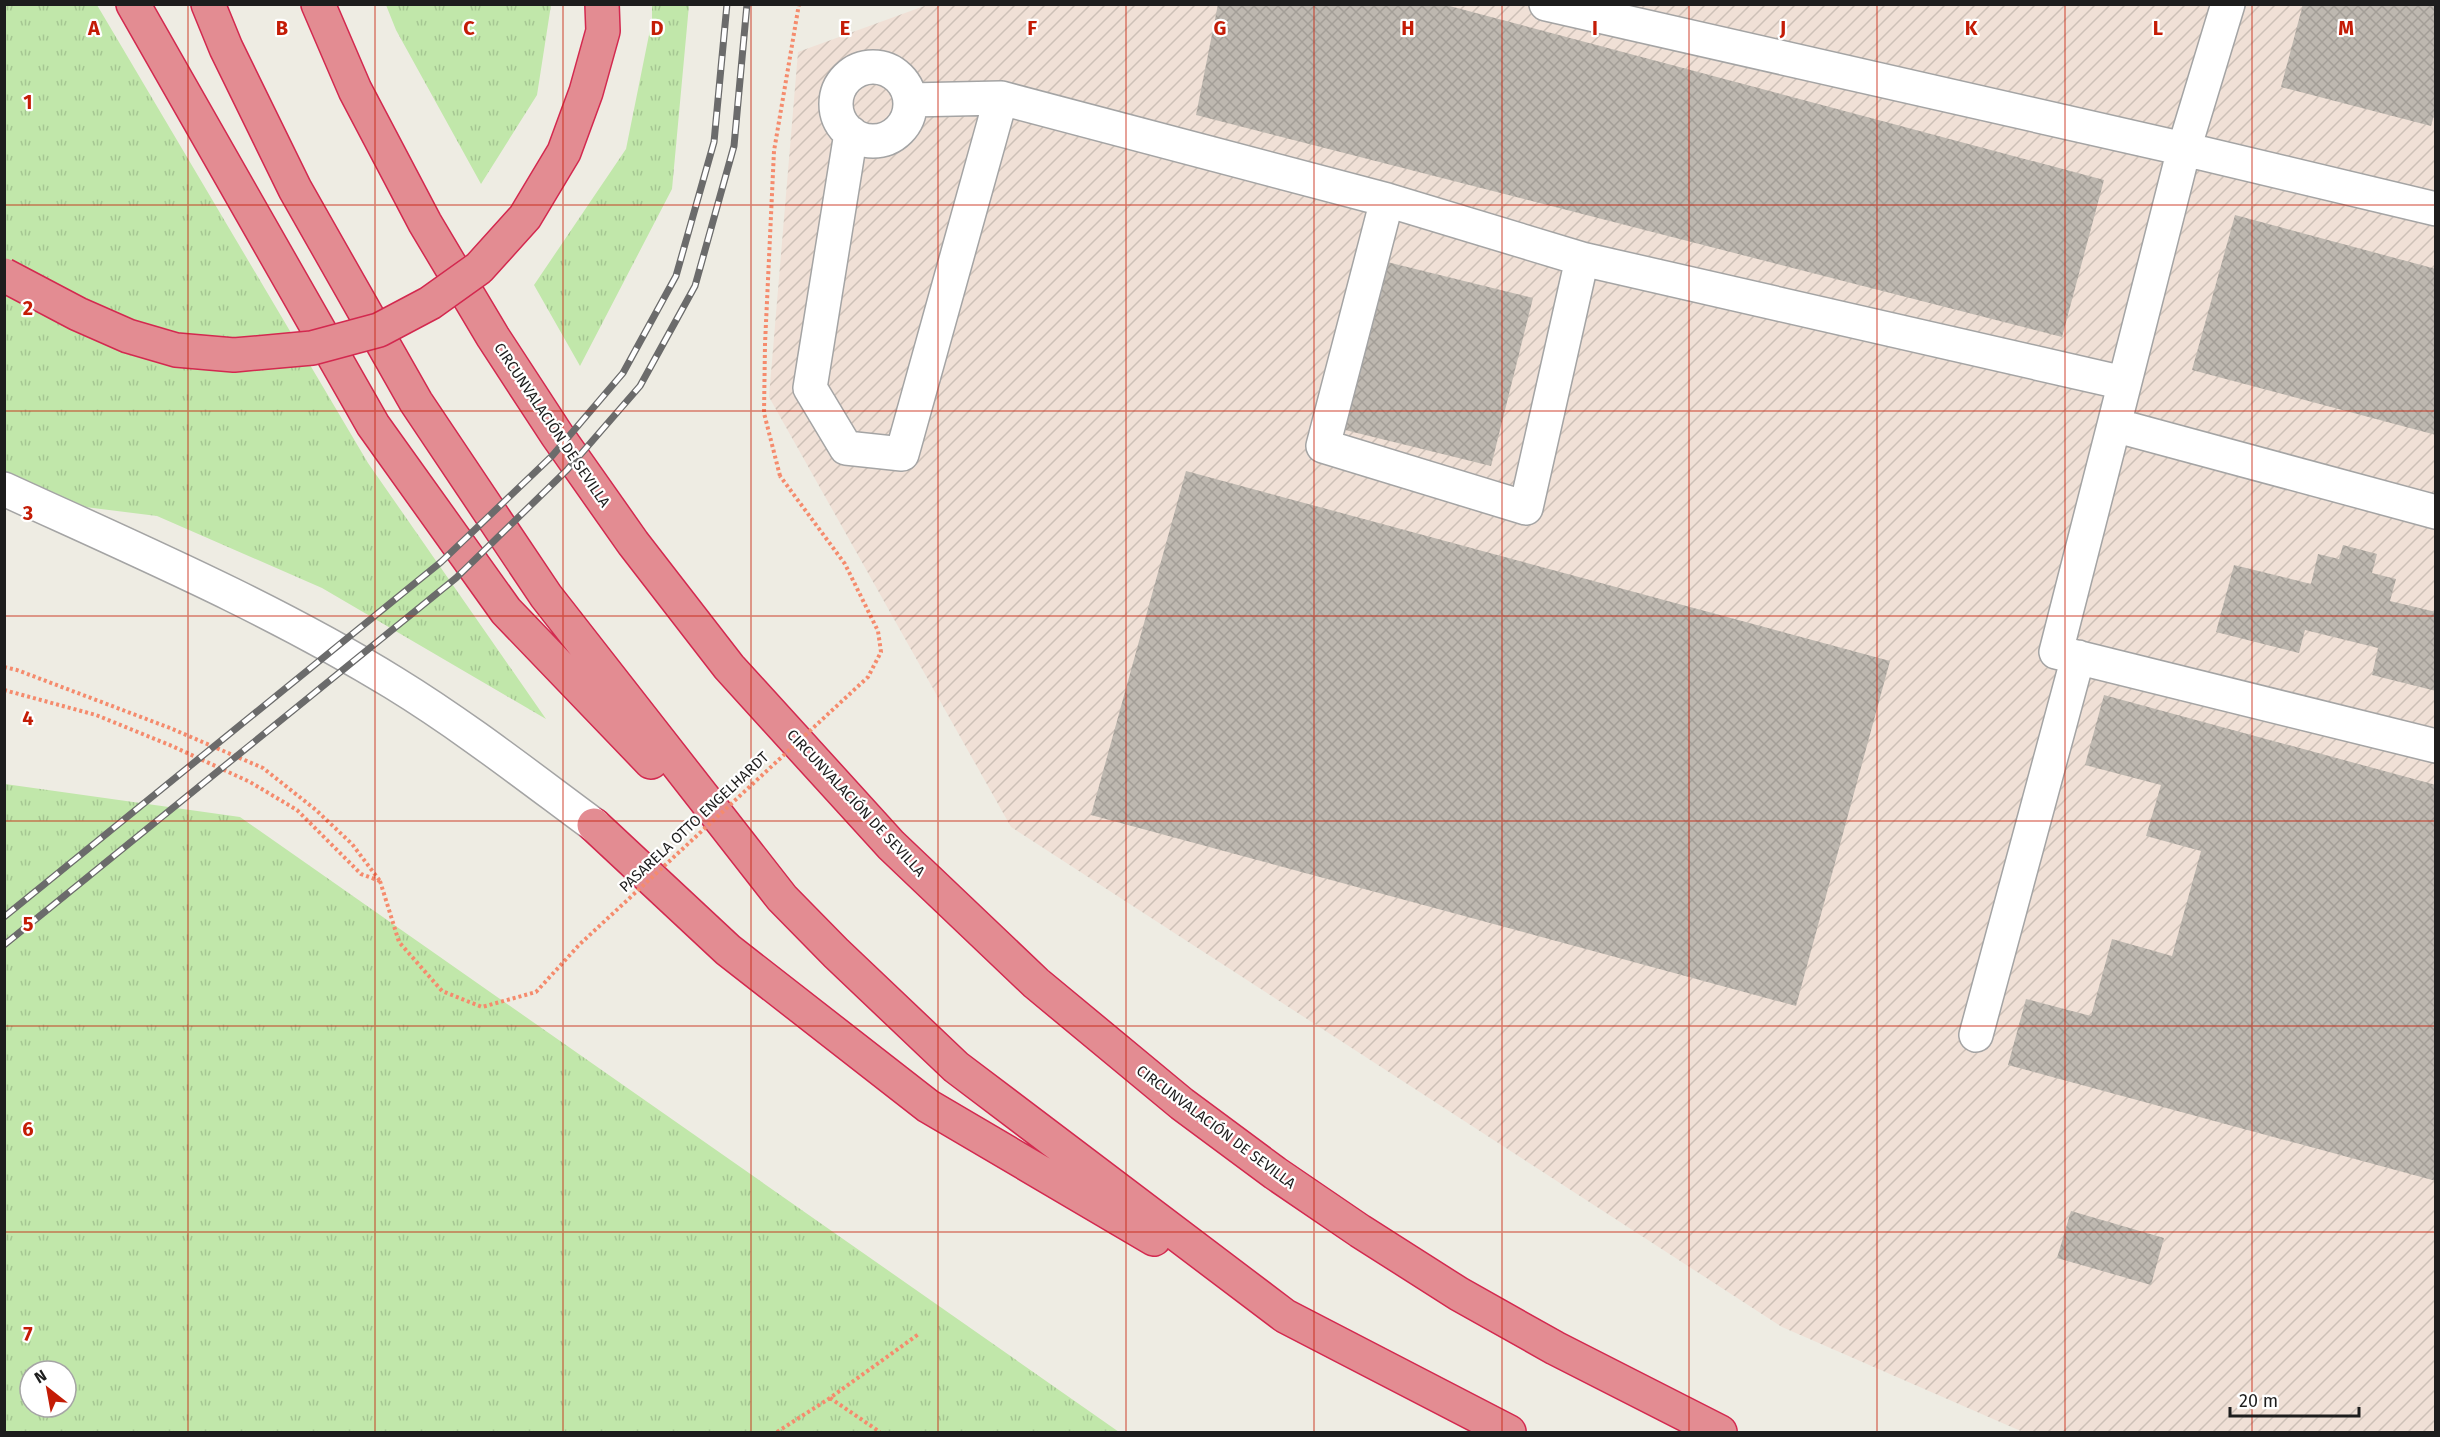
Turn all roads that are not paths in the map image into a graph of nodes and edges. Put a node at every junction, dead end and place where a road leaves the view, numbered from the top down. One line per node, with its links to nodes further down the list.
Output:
1 (133, 4): 22 (highway)
2 (208, 4): 22 (highway)
3 (318, 4): 26 (highway, CIRCUNVALACIÓN DE SEVILLA)
4 (602, 4): 14 (highway, bridge)
5 (1546, 4): 10 (street)
6 (2228, 4): 10 (street)
7 (1001, 98): 8 (street); 9 (street); 11 (street)
8 (910, 100): 9 (street); 9 (street)
9 (851, 133)
10 (2184, 148): 12 (street); 15 (street)
11 (1387, 200): 13 (street); 13 (street)
12 (2436, 209)
13 (1582, 259): 15 (street)
14 (4, 275)
15 (2124, 383): 16 (street)
16 (2114, 425): 18 (street); 19 (street)
17 (4, 489): 21 (street)
18 (2436, 512)
19 (2078, 657): 20 (street); 23 (street)
20 (2436, 746)
21 (594, 825): 24 (highway)
22 (782, 898): 24 (highway)
23 (1976, 1035)
24 (1285, 1316): 25 (highway)
25 (1509, 1432)
26 (1720, 1432)

